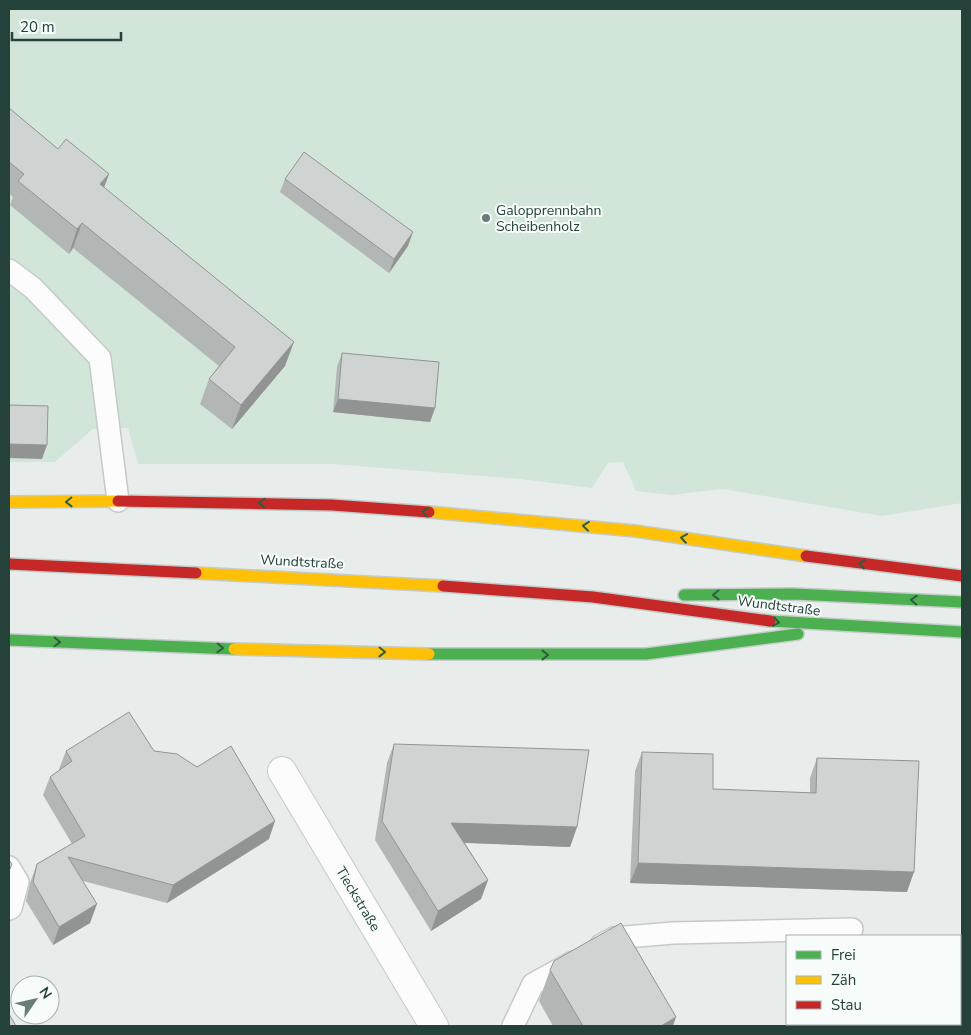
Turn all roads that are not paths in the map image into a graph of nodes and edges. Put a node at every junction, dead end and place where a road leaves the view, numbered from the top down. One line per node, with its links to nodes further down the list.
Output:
1 (9, 270): 2 (lane)
2 (118, 501): 3 (main road, one-way to 3); 5 (main road, one-way to 2)
3 (9, 502)
4 (9, 564): 6 (main road, Wundtstraße)
5 (962, 576)
6 (593, 596): 7 (main road, Wundtstraße, one-way to 6); 8 (main road, Wundtstraße, one-way to 8)
7 (962, 602)
8 (848, 628): 9 (main road, Wundtstraße); 10 (main road, one-way to 8)
9 (962, 632)
10 (9, 640)
11 (282, 771): 15 (street, Tieckstraße)
12 (9, 867): 13 (lane)
13 (9, 909)
14 (852, 928): 16 (lane)
15 (434, 1026)
16 (513, 1026)

